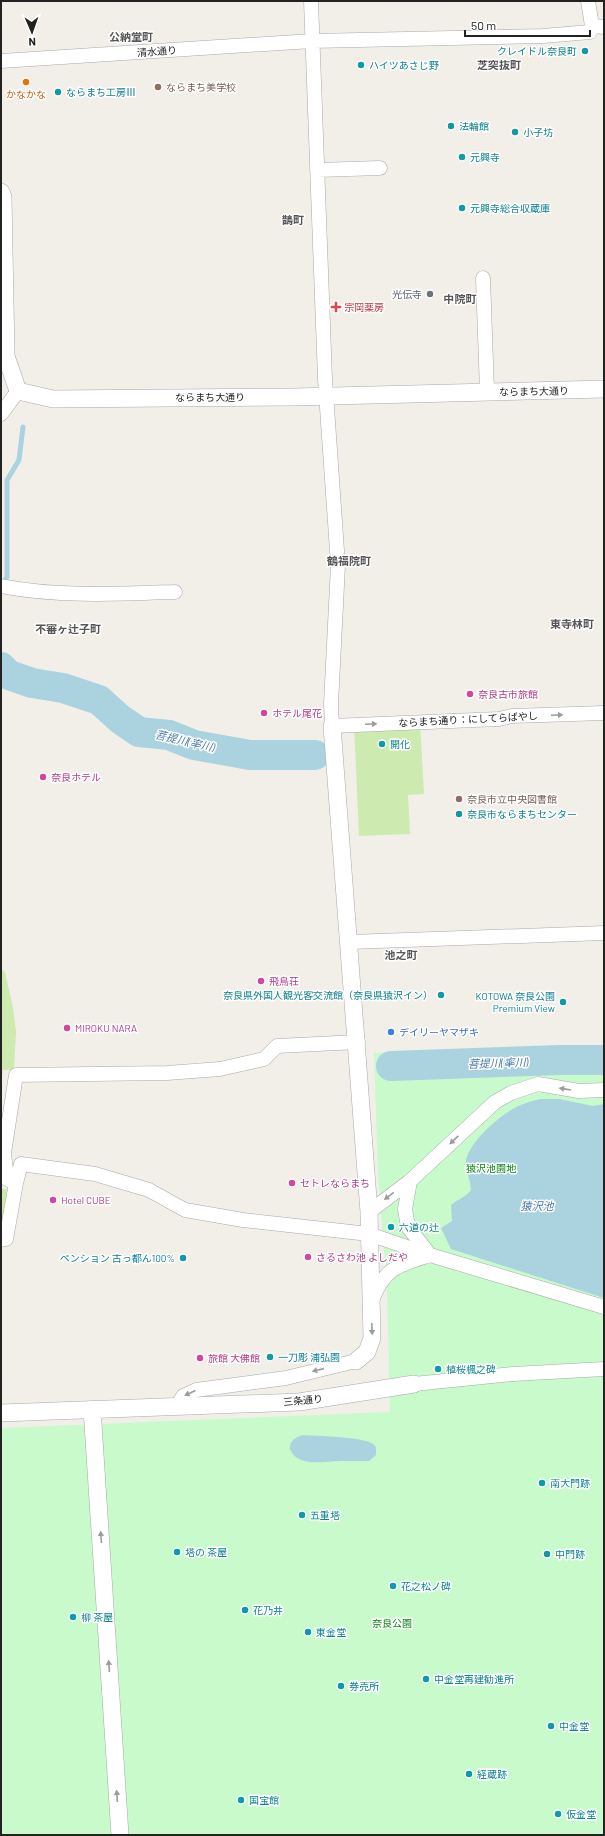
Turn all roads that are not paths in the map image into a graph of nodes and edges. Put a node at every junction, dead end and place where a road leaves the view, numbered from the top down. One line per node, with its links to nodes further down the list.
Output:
1 (311, 1): 4 (street)
2 (588, 1): 3 (street)
3 (598, 26): 4 (street, 清水通り)
4 (312, 41): 5 (street, 清水通り); 7 (street)
5 (1, 60)
6 (380, 168): 7 (street)
7 (317, 170): 13 (street)
8 (1, 192): 11 (street)
9 (483, 278): 12 (street)
10 (604, 389): 12 (street, ならまち大通り)
11 (18, 390): 13 (street, ならまち大通り); 14 (street)
12 (487, 391): 13 (street, ならまち大通り)
13 (326, 396): 18 (street)
14 (1, 414)
15 (1, 586): 16 (street)
16 (175, 592)
17 (604, 713): 18 (street, ならまち通り：にしてらばやし, one-way to 17)
18 (332, 726): 20 (street)
19 (604, 933): 20 (street)
20 (350, 942): 21 (street)
21 (358, 1042): 24 (street); 25 (street)
22 (604, 1090): 23 (street, one-way to 23)
23 (410, 1181): 25 (street, one-way to 25); 28 (street)
24 (16, 1183): 26 (street); 27 (street)
25 (369, 1212): 26 (street)
26 (369, 1234): 28 (street); 29 (street)
27 (1, 1240)
28 (430, 1255): 29 (street); 30 (street)
29 (371, 1303): 31 (street, one-way to 31)
30 (604, 1306)
31 (356, 1361): 34 (street, one-way to 34)
32 (604, 1369): 33 (street, 三条通り)
33 (414, 1384): 34 (street, 三条通り)
34 (177, 1406): 35 (street, 三条通り)
35 (92, 1409): 36 (street, 三条通り); 37 (street, one-way to 35)
36 (1, 1413)
37 (120, 1835)

